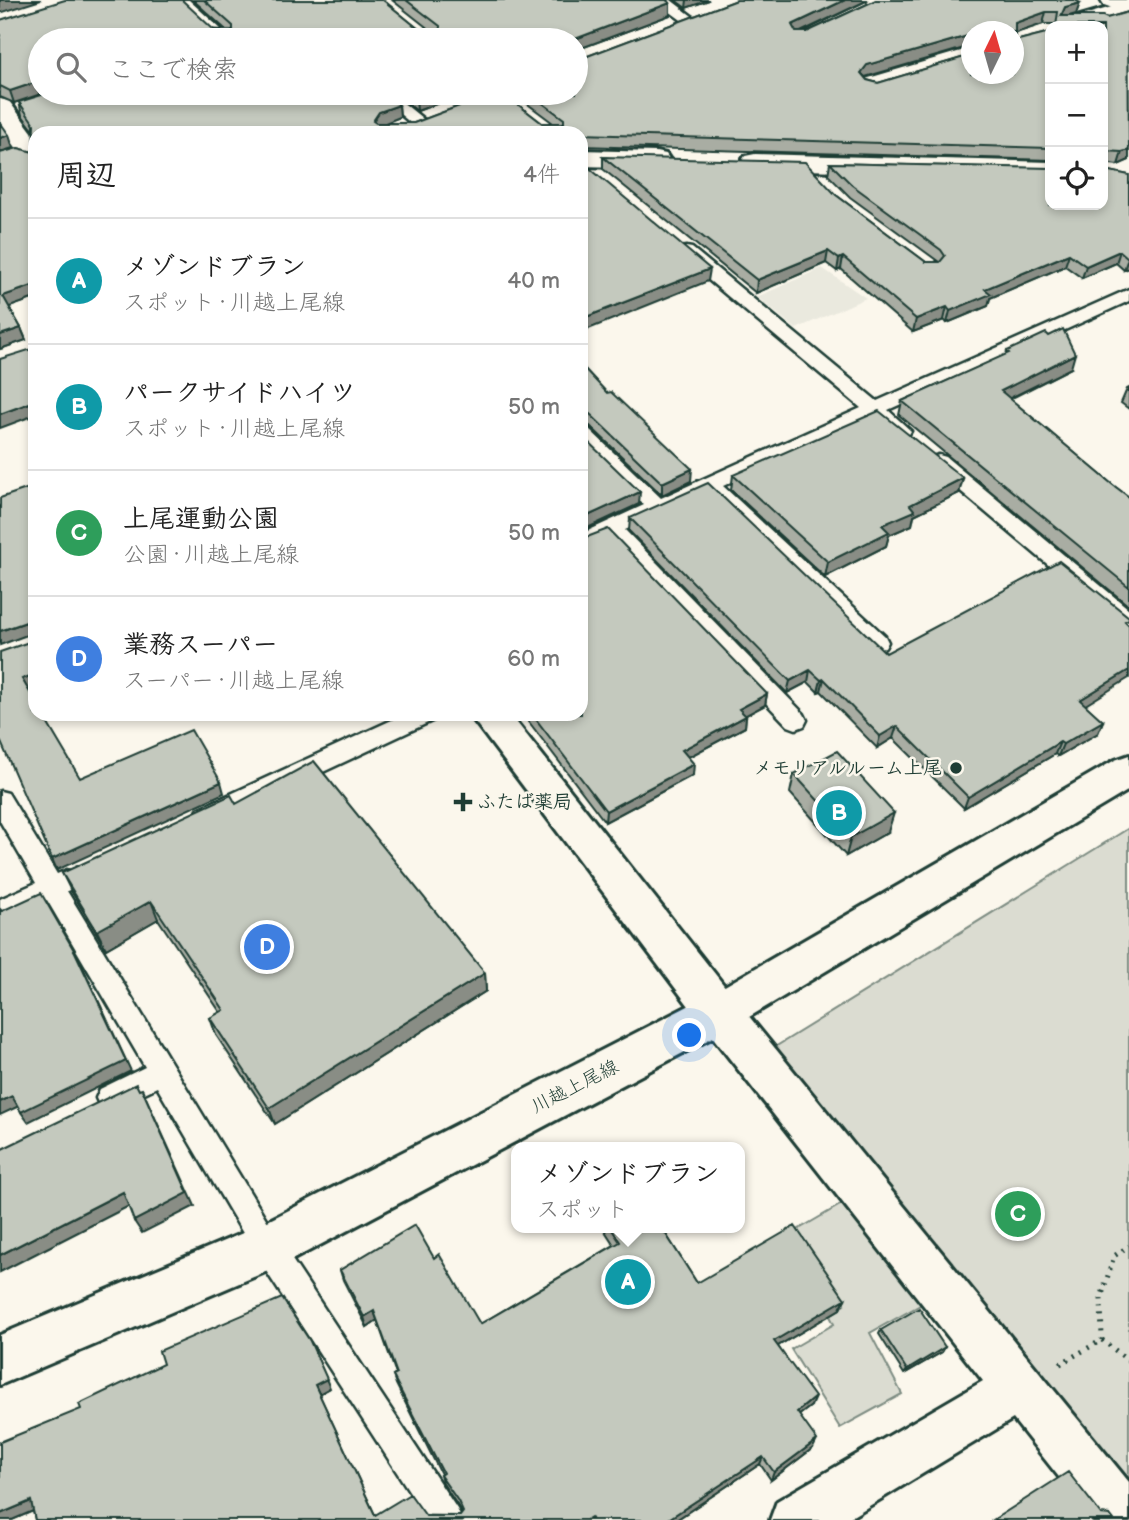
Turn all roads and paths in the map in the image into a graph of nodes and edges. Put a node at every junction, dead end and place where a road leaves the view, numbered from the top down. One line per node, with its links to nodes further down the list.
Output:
1 (181, 0): 8 (lane)
2 (661, 0): 6 (lane)
3 (1113, 0): 4 (main road)
4 (1129, 8): 7 (main road)
5 (713, 10): 6 (main road)
6 (689, 19): 9 (main road)
7 (1088, 21)
8 (212, 28)
9 (664, 29)
10 (397, 105): 13 (lane)
11 (8, 110): 15 (main road)
12 (444, 112): 13 (main road)
13 (419, 122): 14 (main road)
14 (408, 126)
15 (23, 152)
16 (682, 160): 19 (main road)
17 (723, 161): 18 (main road)
18 (804, 163): 20 (main road); 21 (lane)
19 (588, 164)
20 (1045, 170)
21 (823, 183)
22 (672, 240): 24 (lane)
23 (1129, 294): 24 (lane)
24 (875, 410): 26 (lane); 30 (lane)
25 (588, 440): 27 (lane)
26 (710, 485): 27 (lane); 31 (lane)
27 (658, 507): 28 (lane)
28 (611, 528): 29 (lane); 32 (lane)
29 (588, 539)
30 (1129, 621)
31 (877, 642)
32 (796, 720)
33 (411, 721): 37 (lane)
34 (493, 721): 41 (main road)
35 (1129, 771): 41 (main road, 川越上尾線)
36 (4, 813): 39 (lane)
37 (190, 823)
38 (91, 869): 39 (lane)
39 (54, 886): 40 (lane); 42 (lane)
40 (0, 910)
41 (719, 1012): 45 (main road, 川越上尾線); 49 (main road)
42 (164, 1071): 43 (lane); 45 (lane)
43 (82, 1112)
44 (1129, 1246): 46 (path)
45 (267, 1247): 47 (main road, 川越上尾線); 50 (lane)
46 (1102, 1340): 48 (path); 49 (path)
47 (0, 1360)
48 (1129, 1361)
49 (1020, 1387): 51 (main road); 52 (main road)
50 (446, 1520)
51 (796, 1520)
52 (1126, 1520)

